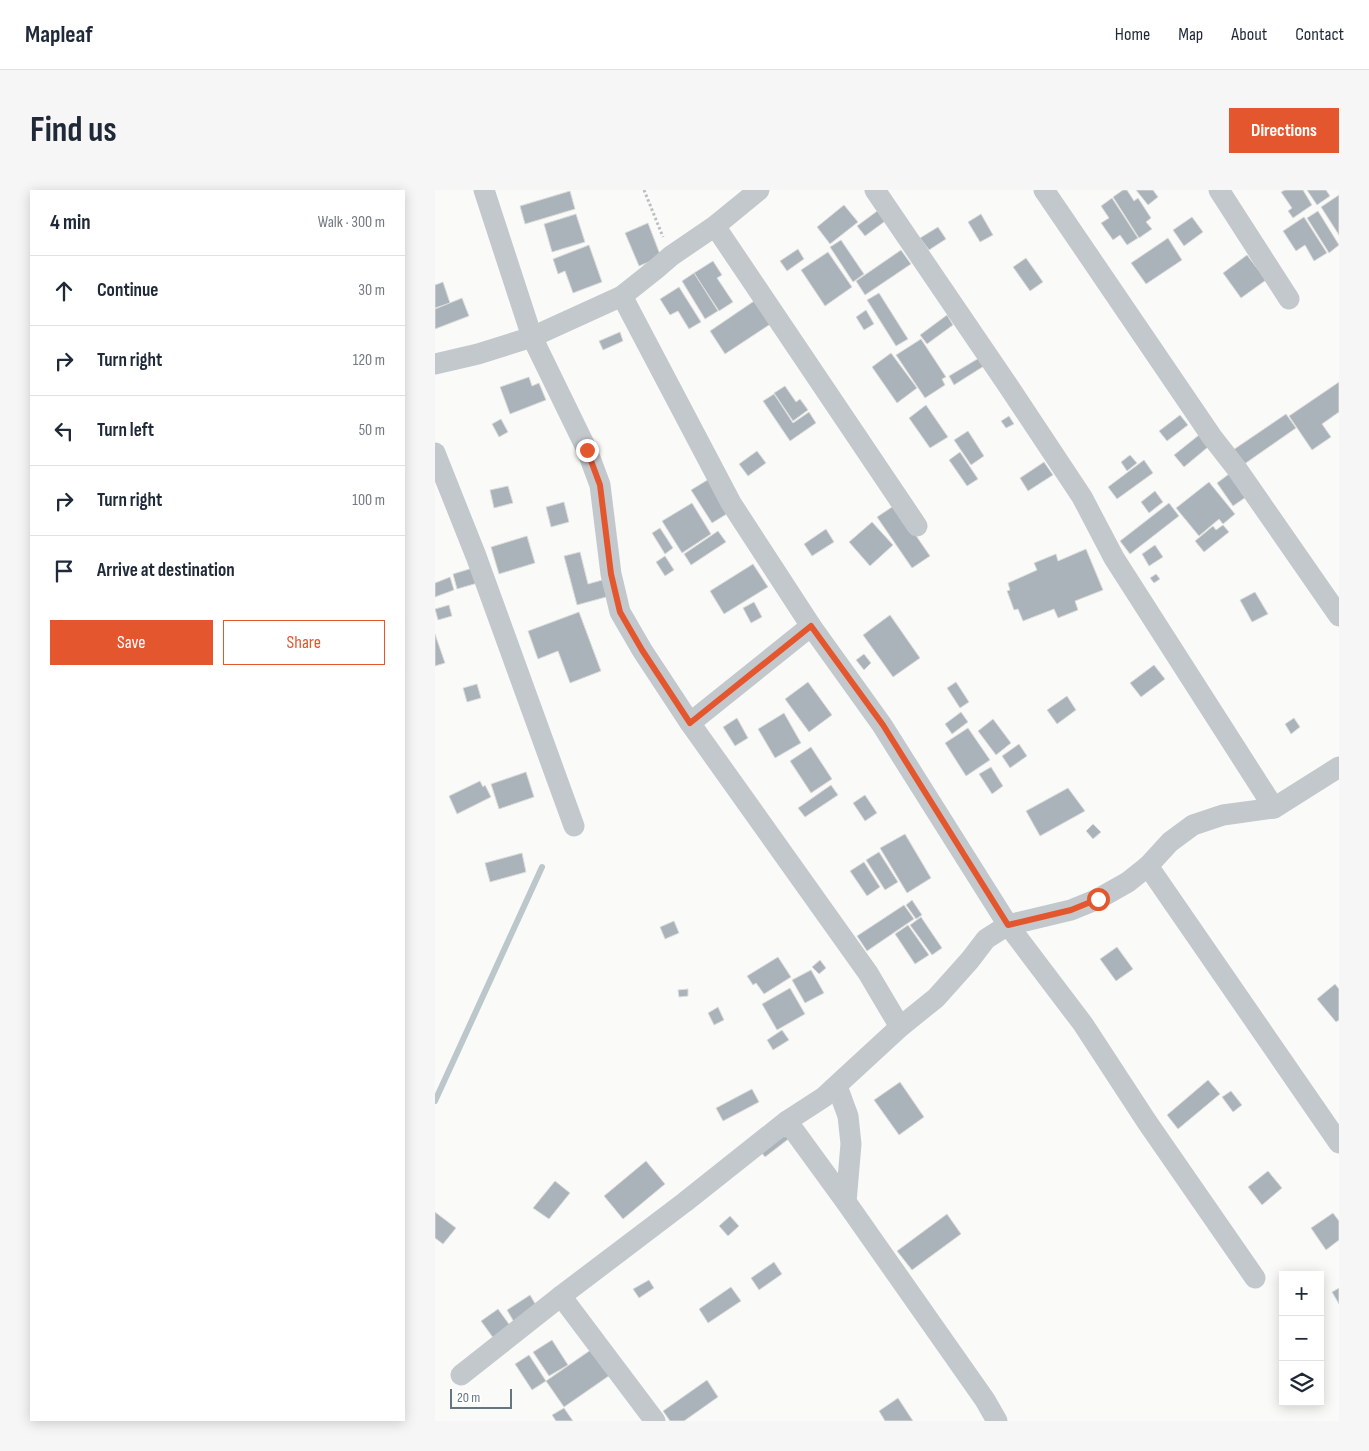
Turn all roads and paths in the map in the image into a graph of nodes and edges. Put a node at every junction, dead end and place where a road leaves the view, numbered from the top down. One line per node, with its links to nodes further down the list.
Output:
1 (484, 190): 11 (street)
2 (644, 190): 8 (path)
3 (759, 190): 7 (street)
4 (875, 190): 19 (street)
5 (1044, 190): 15 (street)
6 (1219, 190): 10 (street)
7 (715, 226): 8 (street); 14 (street)
8 (671, 256): 9 (street)
9 (622, 296): 11 (street); 16 (street)
10 (1289, 299)
11 (532, 337): 12 (street); 17 (street)
12 (435, 364)
13 (435, 453): 20 (street)
14 (917, 526)
15 (1339, 616)
16 (811, 626): 17 (street); 22 (street)
17 (690, 723): 23 (street)
18 (1339, 767): 19 (street)
19 (1274, 808): 21 (street)
20 (574, 826)
21 (1147, 866): 22 (street); 26 (street)
22 (1008, 925): 23 (street); 28 (street)
23 (900, 1027): 24 (street)
24 (837, 1086): 25 (street); 27 (street)
25 (787, 1121): 27 (street); 29 (street)
26 (1339, 1143)
27 (846, 1202): 32 (street)
28 (1255, 1278)
29 (561, 1296): 30 (street); 31 (street)
30 (461, 1375)
31 (655, 1421)
32 (997, 1421)

